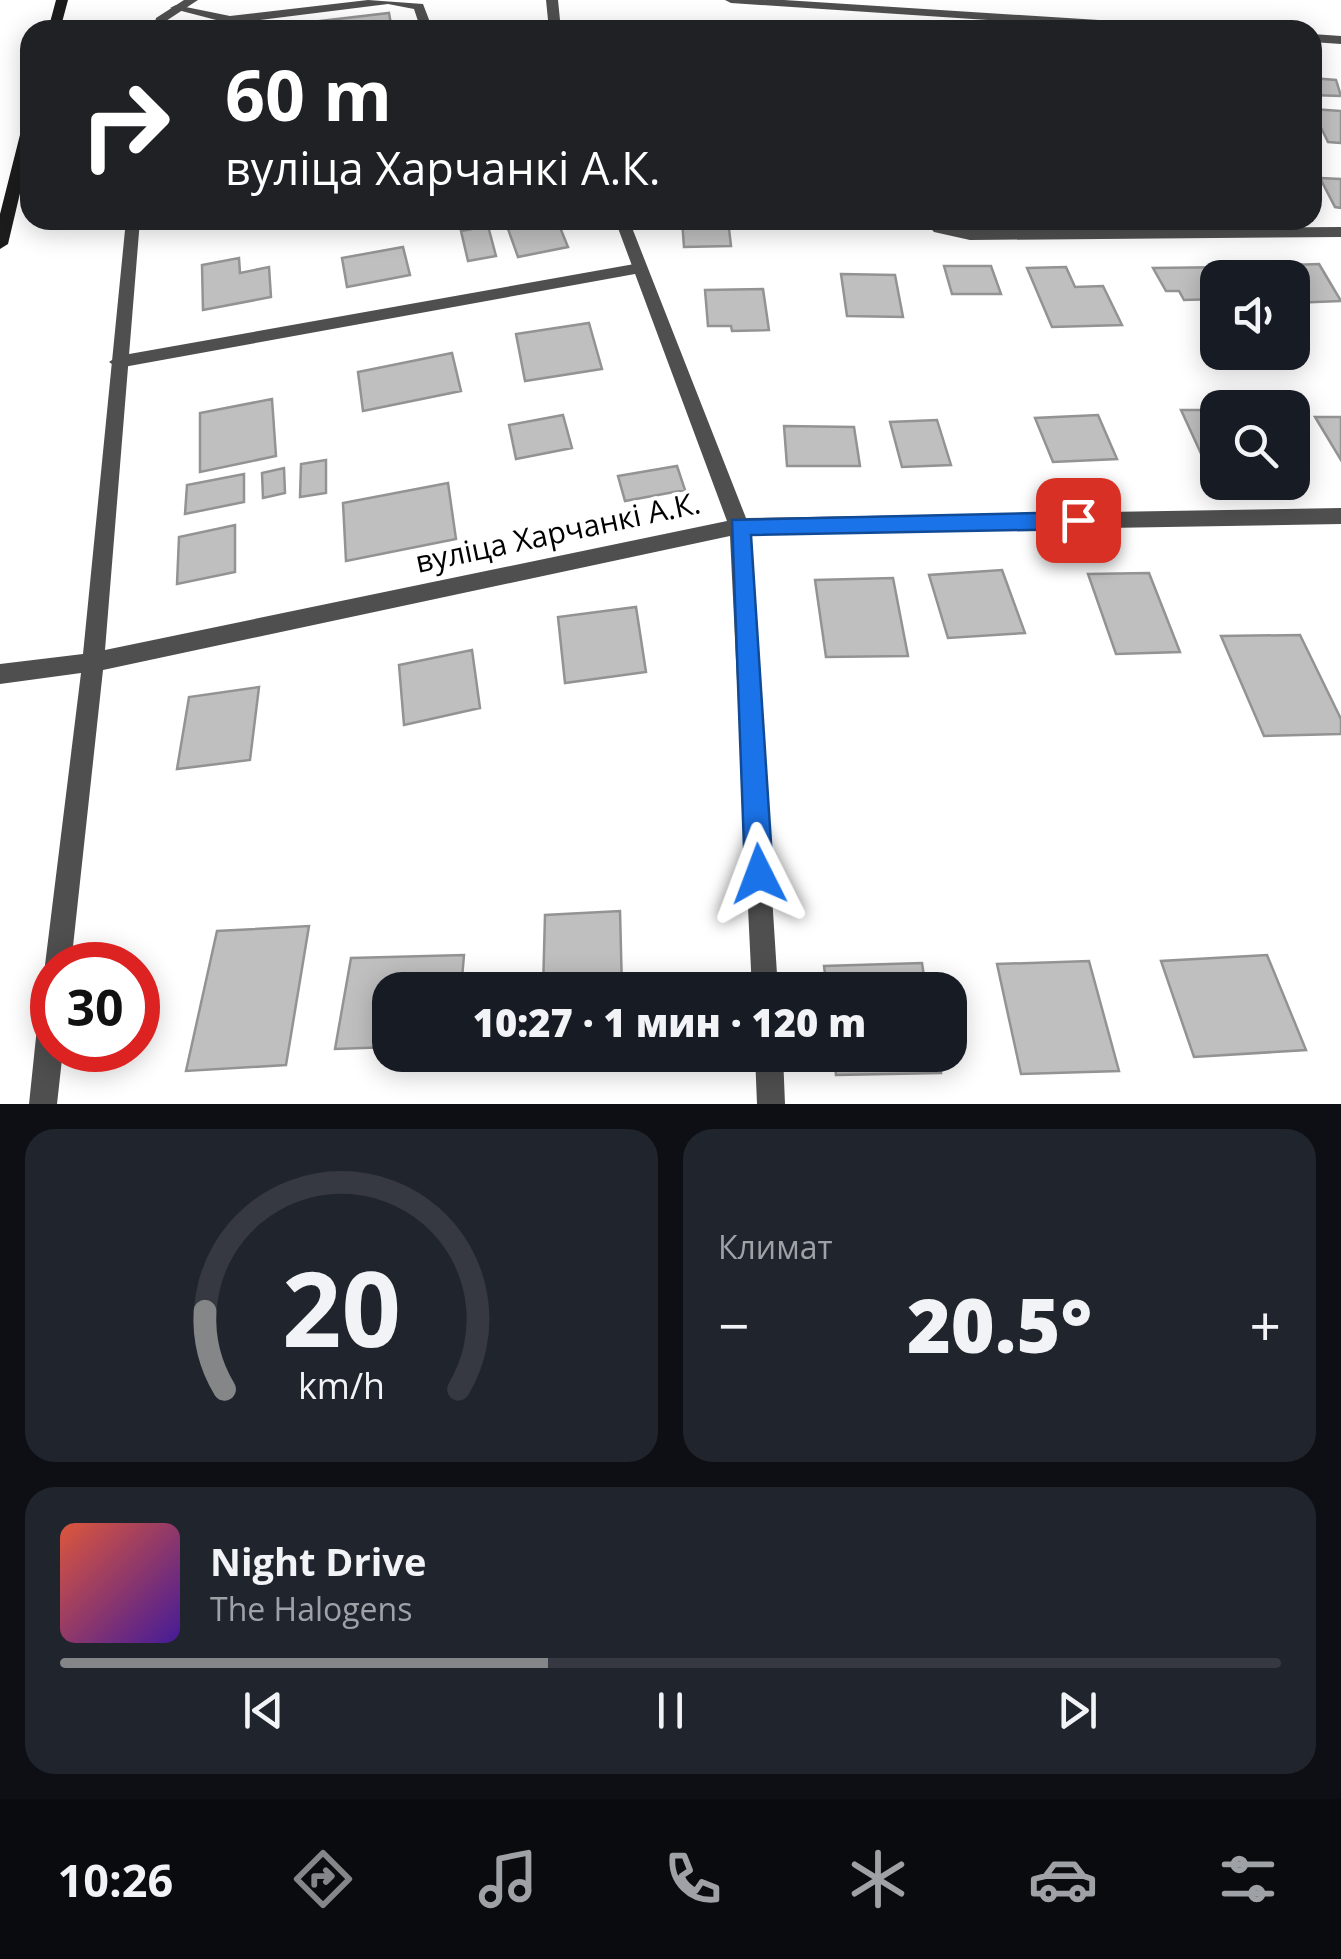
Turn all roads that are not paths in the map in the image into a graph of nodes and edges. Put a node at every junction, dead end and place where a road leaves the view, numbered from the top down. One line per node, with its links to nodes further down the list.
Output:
1 (192, 0): 3 (street)
2 (731, 0): 4 (street)
3 (176, 8): 5 (street); 6 (street)
4 (870, 8): 9 (street); 10 (street)
5 (160, 20)
6 (214, 20)
7 (263, 20): 8 (street)
8 (424, 20)
9 (873, 20)
10 (1046, 20)
11 (20, 163): 16 (main road)
12 (132, 230): 18 (street)
13 (626, 230): 17 (street)
14 (949, 230): 15 (street)
15 (1341, 232)
16 (0, 244)
17 (640, 268): 18 (street); 20 (street)
18 (118, 362): 21 (street)
19 (1341, 516): 20 (street, вуліца Харчанкі А.К.)
20 (740, 526): 21 (street, вуліца Харчанкі А.К.); 24 (street)
21 (93, 662): 22 (street, вуліца Харчанкі А.К.); 23 (street)
22 (0, 674)
23 (61, 942)
24 (764, 972)
25 (46, 1072): 27 (street)
26 (770, 1072): 28 (street)
27 (43, 1104)
28 (772, 1104)

